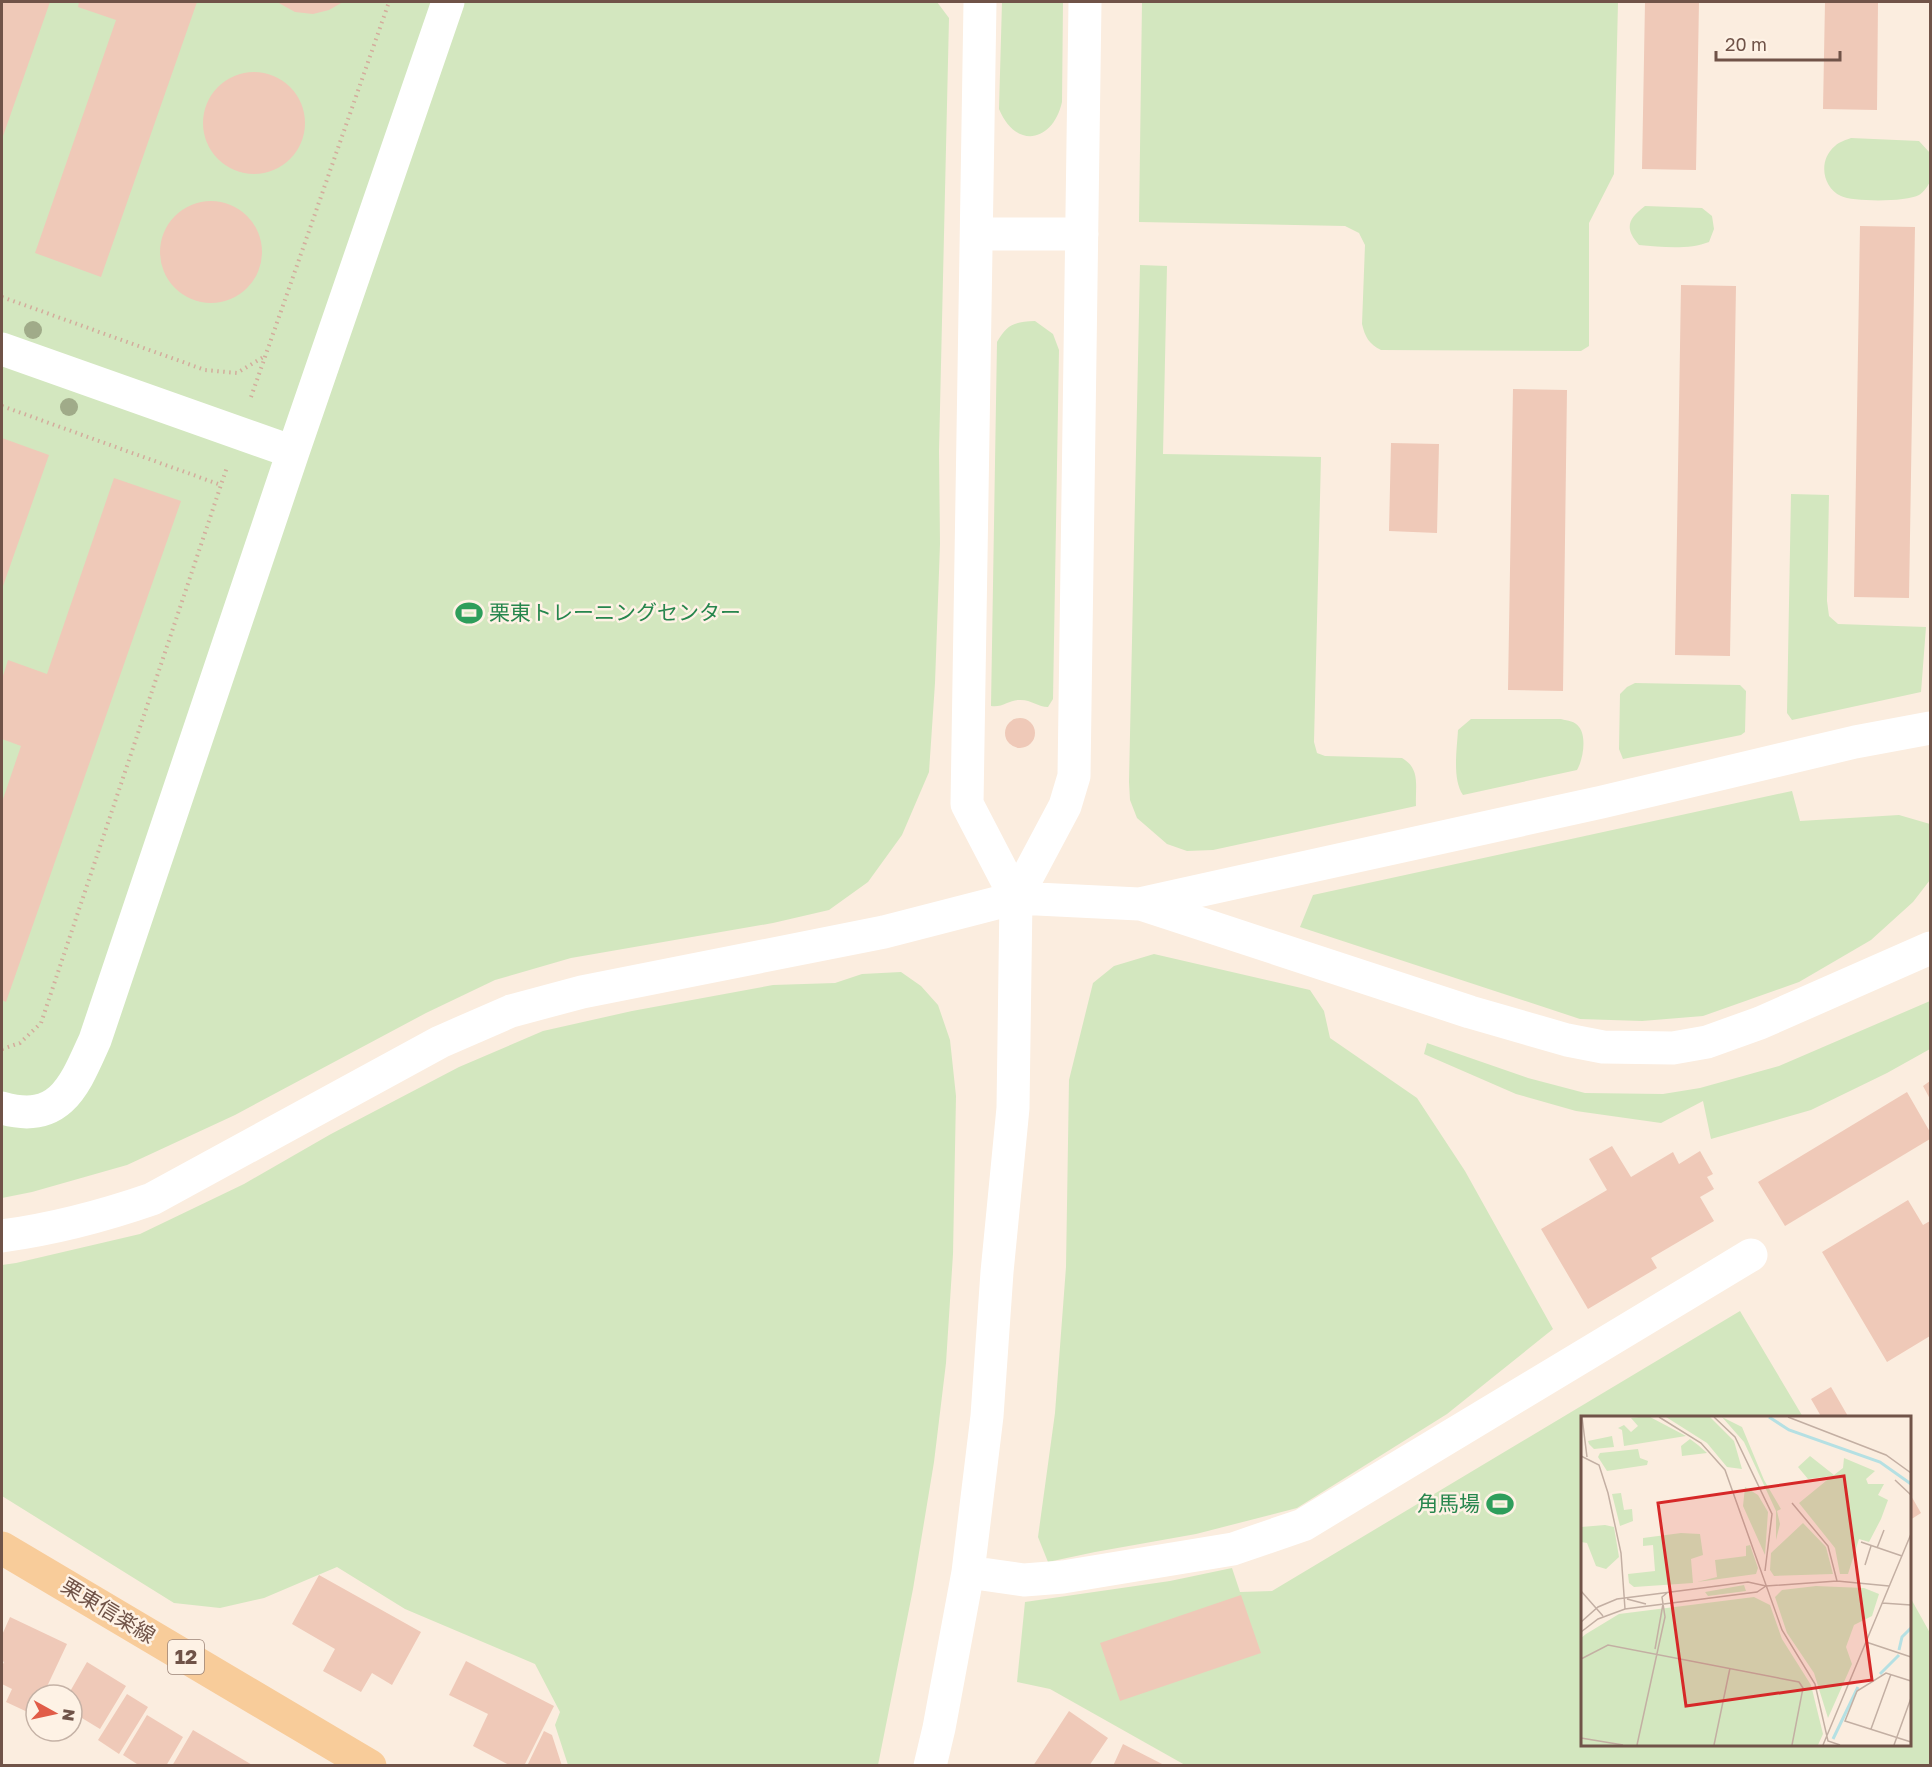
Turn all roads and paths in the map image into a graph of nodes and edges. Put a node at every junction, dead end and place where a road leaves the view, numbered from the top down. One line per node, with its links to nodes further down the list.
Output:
1 (389, 2): 9 (path)
2 (448, 2): 12 (street)
3 (980, 2): 5 (street)
4 (1085, 2): 6 (street)
5 (978, 234): 6 (street); 15 (street)
6 (1082, 234): 15 (street)
7 (2, 297): 9 (path)
8 (2, 349): 11 (street)
9 (265, 356): 11 (path)
10 (2, 406): 13 (path)
11 (238, 433): 12 (street); 13 (path)
12 (293, 452): 19 (street)
13 (221, 485): 18 (path)
14 (1930, 728): 16 (street)
15 (1016, 898): 16 (street); 20 (street); 23 (street)
16 (1139, 904): 17 (street)
17 (1930, 948)
18 (2, 1049)
19 (2, 1108)
20 (2, 1236)
21 (1751, 1255): 23 (street)
22 (2, 1548): 24 (main road, 栗東信楽線 / 12)
23 (968, 1572): 25 (street)
24 (363, 1763)
25 (930, 1766)

